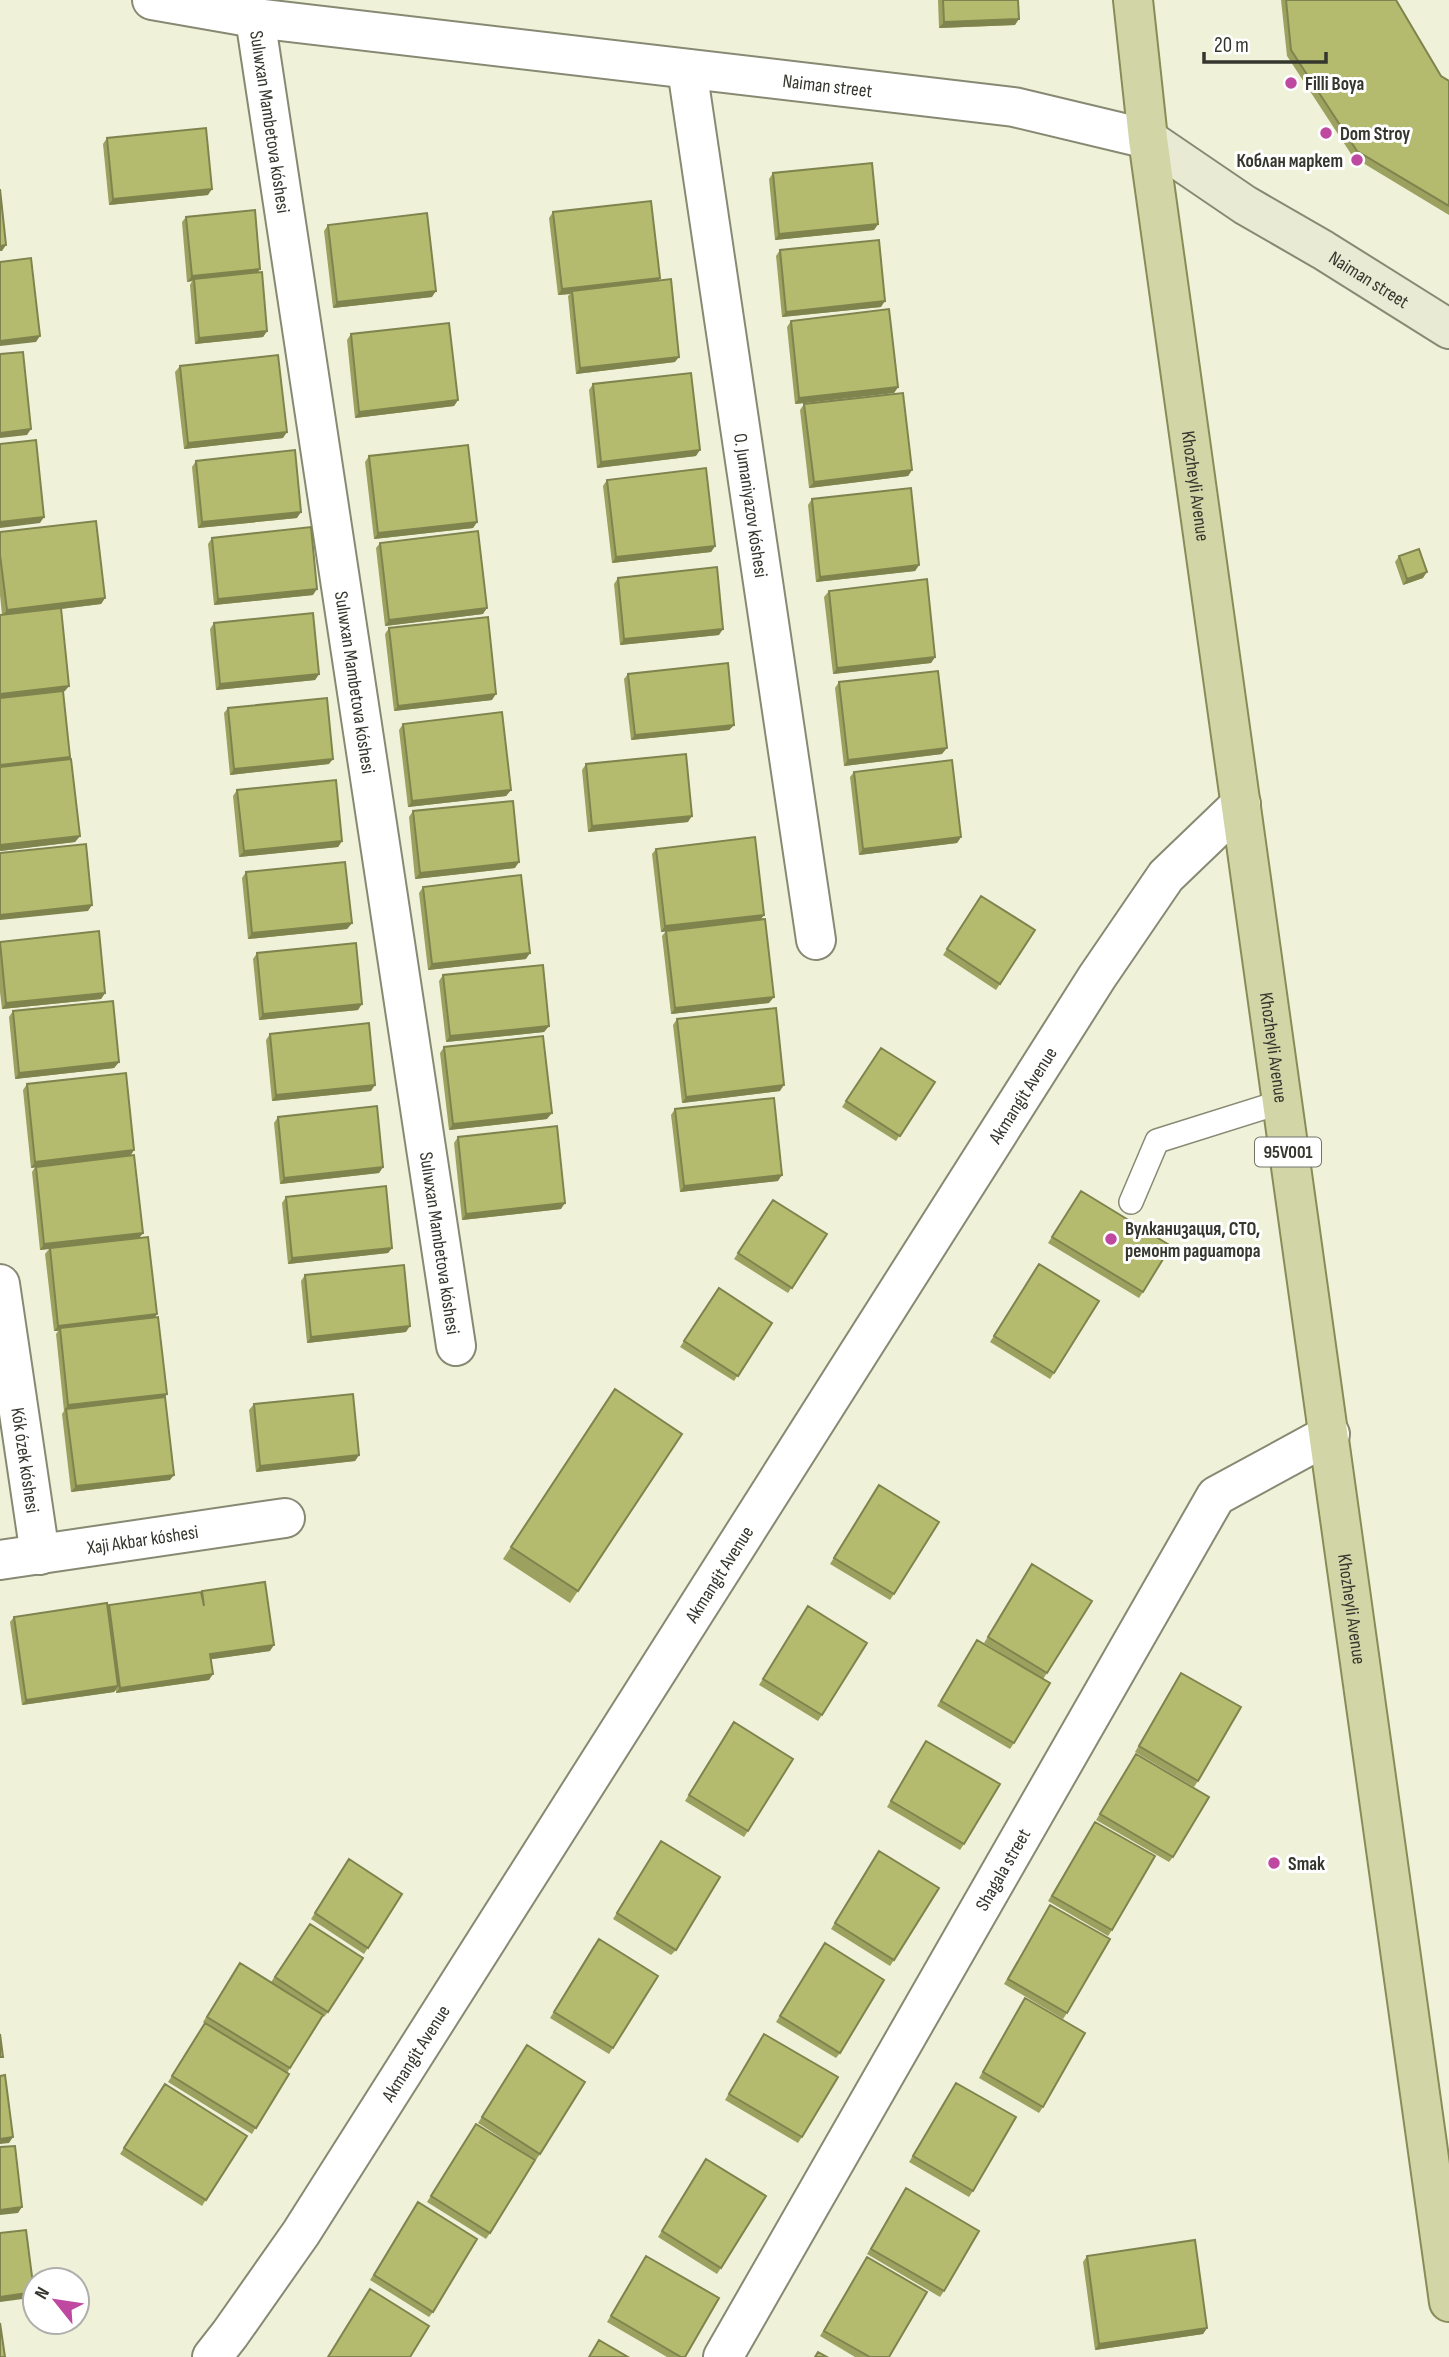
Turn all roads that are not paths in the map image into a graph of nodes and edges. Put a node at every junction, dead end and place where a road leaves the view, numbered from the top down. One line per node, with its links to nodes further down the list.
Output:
1 (152, 0): 3 (street, Naiman street)
2 (1133, 0): 5 (main road, Khozheyli Avenue / 95V001)
3 (256, 18): 4 (street, Naiman street); 12 (street, Sulıwxan Mambetova kóshesi)
4 (687, 69): 5 (street, Naiman street); 8 (street, O. Jumaniyazov kóshesi)
5 (1148, 139): 6 (main road, Naiman street); 7 (main road, Khozheyli Avenue / 95V001)
6 (1449, 329)
7 (1241, 804): 9 (main road, Khozheyli Avenue / 95V001); 18 (street, Akmangit Avenue)
8 (816, 940)
9 (1281, 1102): 10 (lane); 13 (main road, Khozheyli Avenue / 95V001)
10 (1131, 1202)
11 (0, 1284): 15 (street, Kók ózek kóshesi)
12 (456, 1346)
13 (1330, 1434): 17 (main road, Khozheyli Avenue / 95V001); 19 (street, Shagala street)
14 (285, 1518): 15 (street, Xaji Akbar kóshesi)
15 (40, 1555): 16 (street, Xaji Akbar kóshesi)
16 (0, 1560)
17 (1449, 2302)
18 (212, 2357)
19 (723, 2357)

